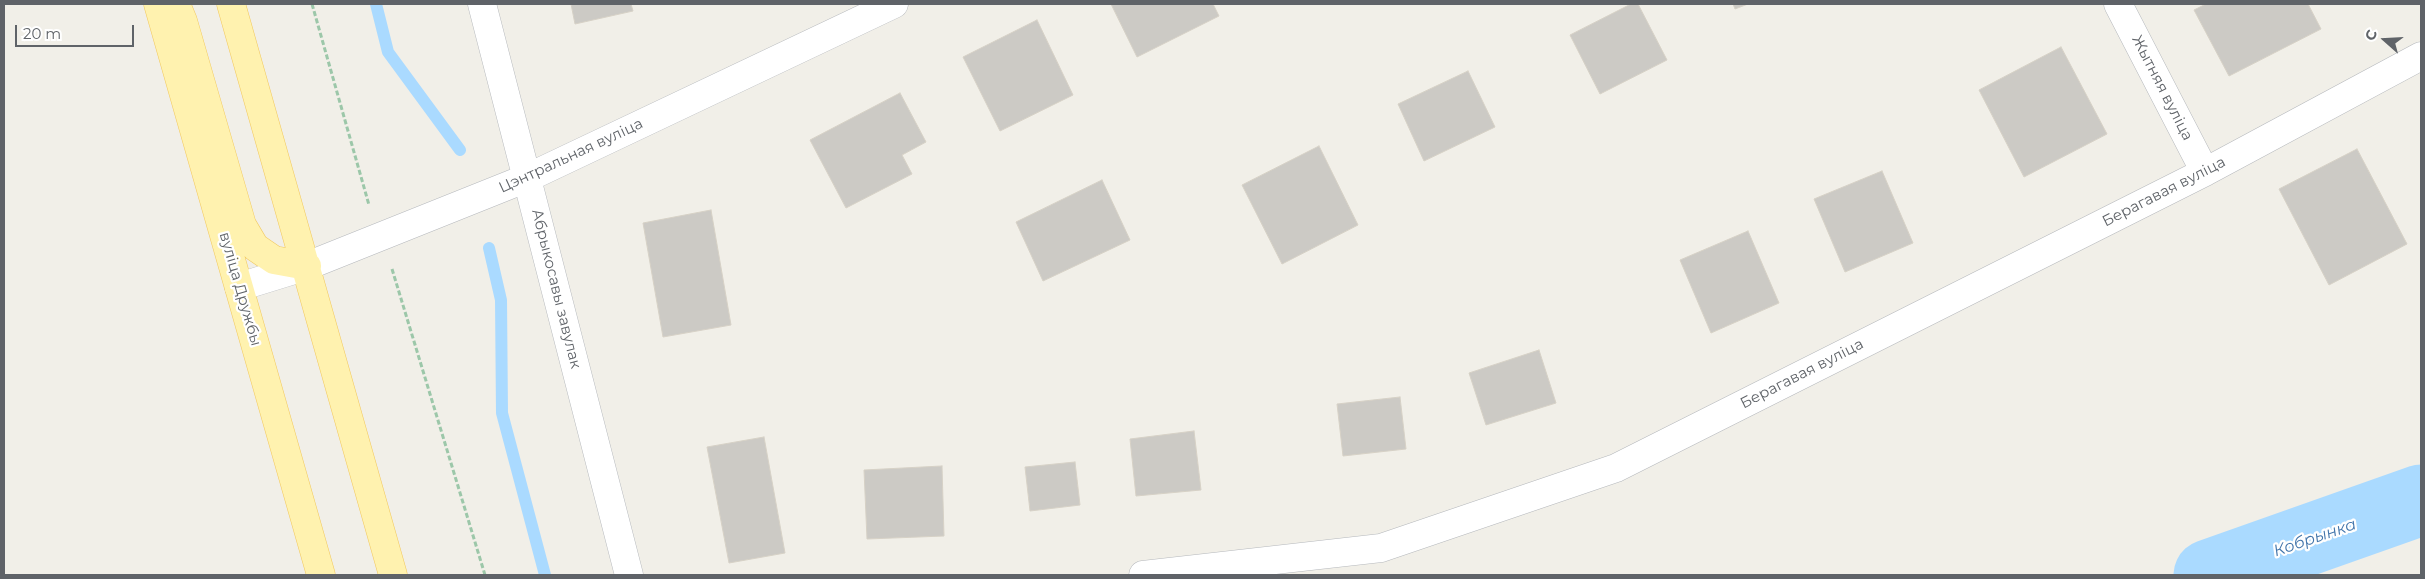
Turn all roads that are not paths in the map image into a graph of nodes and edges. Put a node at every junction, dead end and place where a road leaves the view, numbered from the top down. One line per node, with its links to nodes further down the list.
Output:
1 (158, 4): 11 (main road, вуліца Дружбы)
2 (176, 4): 10 (main road)
3 (231, 4): 10 (main road)
4 (482, 4): 9 (street, Абрыкосавы завулак)
5 (894, 4): 9 (street, Цэнтральная вуліца)
6 (2118, 4): 8 (street, Жытняя вуліца)
7 (2421, 56): 8 (street, Берагавая вуліца)
8 (2205, 172): 15 (street, Берагавая вуліца)
9 (527, 178): 10 (street, Цэнтральная вуліца); 14 (street, Абрыкосавы завулак)
10 (307, 266): 11 (street, Цэнтральная вуліца); 13 (main road)
11 (240, 287): 12 (main road, вуліца Дружбы)
12 (321, 575)
13 (393, 575)
14 (629, 575)
15 (1143, 575)

